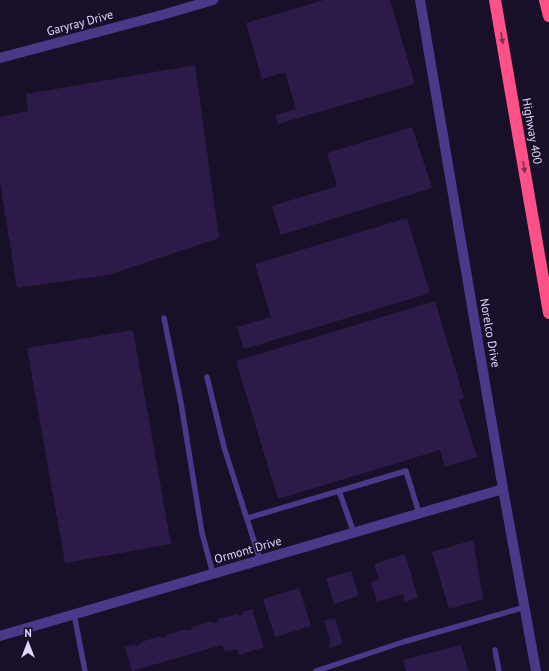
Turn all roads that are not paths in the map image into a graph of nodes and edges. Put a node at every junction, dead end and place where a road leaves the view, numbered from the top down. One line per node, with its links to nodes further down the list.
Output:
1 (213, 0): 6 (street, Garyray Drive)
2 (420, 0): 10 (street, Norelco Drive)
3 (495, 0): 7 (highway, Highway 400, one-way to 7)
4 (545, 0): 5 (highway)
5 (549, 16)
6 (0, 58)
7 (549, 313)
8 (164, 318): 16 (lane)
9 (207, 377): 13 (lane)
10 (503, 489): 12 (street, Ormont Drive); 17 (street, Norelco Drive)
11 (339, 491): 12 (lane); 13 (lane); 14 (lane)
12 (419, 514): 14 (street, Ormont Drive)
13 (248, 518): 15 (lane)
14 (354, 532): 15 (street, Ormont Drive)
15 (260, 560): 16 (street, Ormont Drive)
16 (212, 574): 18 (street, Ormont Drive)
17 (525, 607): 22 (lane); 24 (street, Norelco Drive)
18 (74, 614): 19 (street, Ormont Drive); 21 (lane)
19 (0, 636)
20 (495, 650): 23 (lane)
21 (85, 671)
22 (316, 671)
23 (499, 671)
24 (536, 671)

